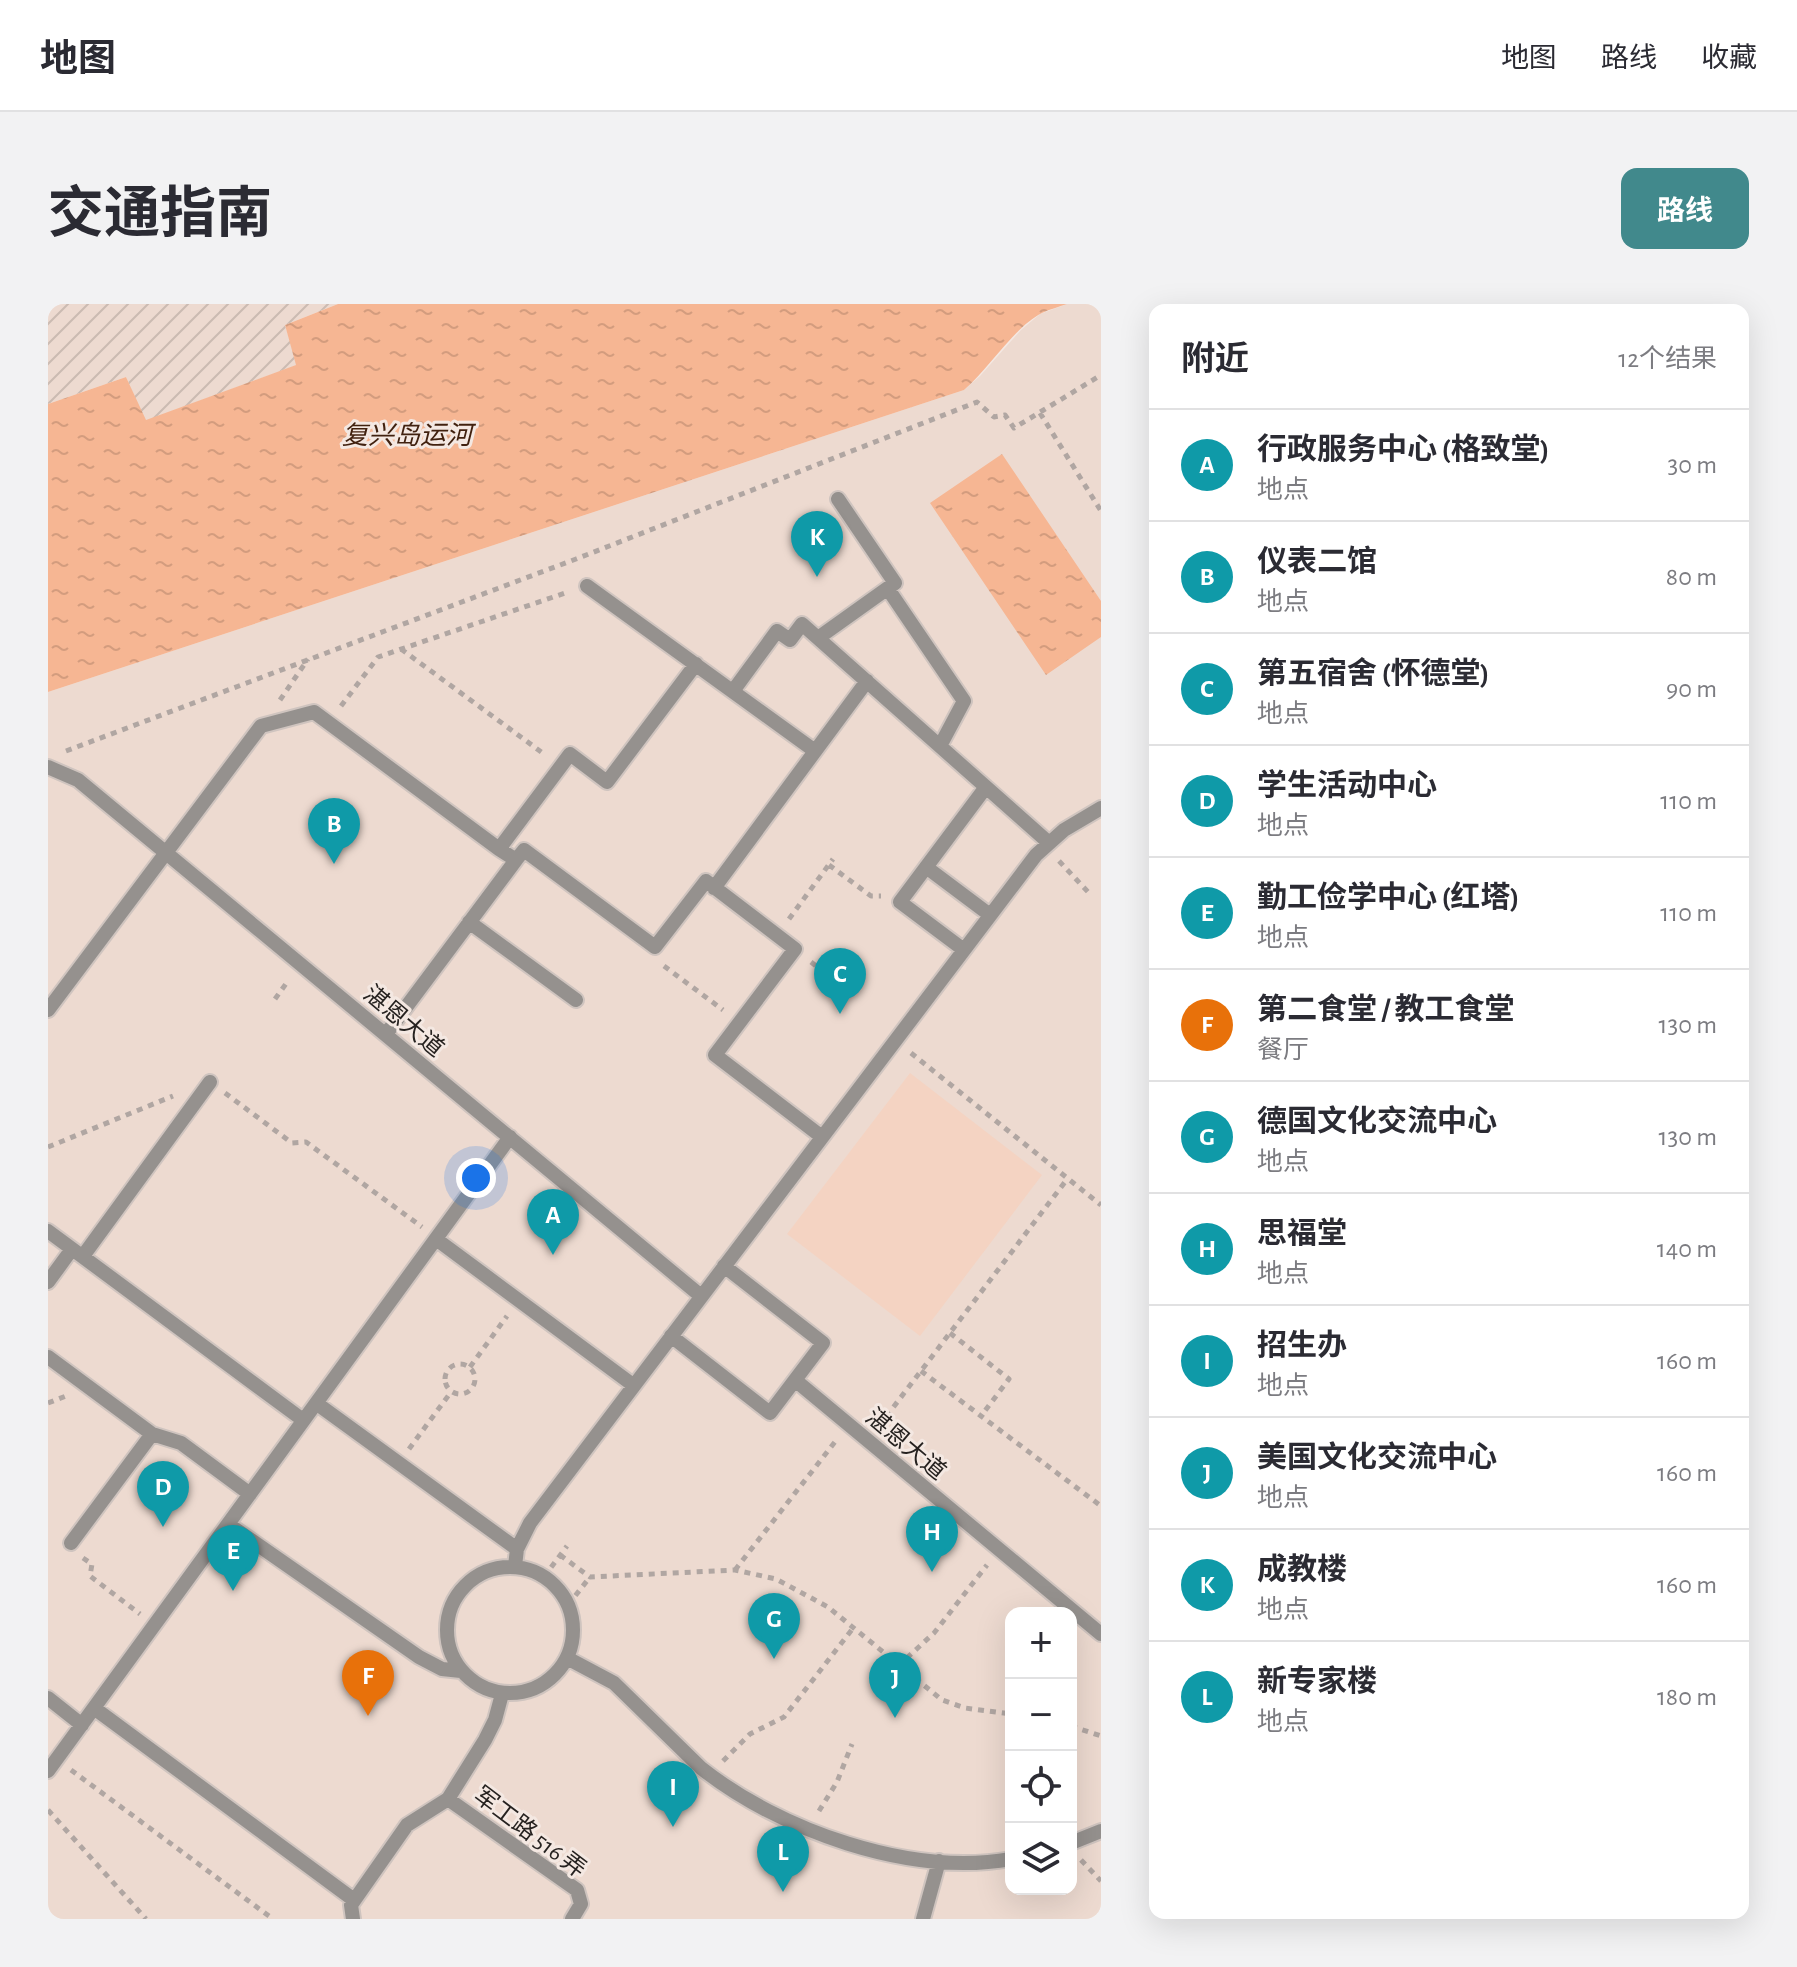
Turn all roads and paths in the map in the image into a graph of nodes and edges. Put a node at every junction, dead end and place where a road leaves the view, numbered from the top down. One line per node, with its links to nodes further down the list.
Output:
1 (1101, 375): 2 (path)
2 (1040, 413): 4 (path); 9 (path)
3 (838, 499): 6 (lane)
4 (1101, 511)
5 (587, 586): 8 (path); 10 (lane)
6 (888, 589): 7 (lane); 15 (lane)
7 (818, 638): 11 (lane); 12 (lane)
8 (401, 649): 14 (path); 18 (path)
9 (309, 658): 13 (path); 17 (path)
10 (696, 664): 12 (lane); 18 (lane)
11 (867, 681): 15 (lane); 16 (lane)
12 (733, 691): 16 (lane)
13 (283, 696)
14 (314, 712): 23 (lane); 24 (lane)
15 (940, 746): 20 (lane)
16 (815, 751): 27 (lane)
17 (64, 752)
18 (561, 766): 23 (lane)
19 (48, 767): 24 (lane, 湛恩大道)
20 (986, 787): 22 (lane); 26 (lane)
21 (1101, 808): 22 (lane)
22 (1046, 844): 28 (path); 30 (lane)
23 (499, 849): 25 (lane)
24 (166, 853): 38 (lane); 40 (lane, 湛恩大道)
25 (516, 860): 31 (lane); 33 (lane)
26 (926, 867): 29 (lane); 30 (lane)
27 (714, 888): 32 (lane); 33 (lane)
28 (1089, 893)
29 (900, 902): 32 (path); 34 (lane)
30 (990, 915): 34 (lane)
31 (469, 922): 37 (lane); 40 (lane)
32 (777, 936): 39 (lane)
33 (655, 947): 39 (path)
34 (964, 950): 41 (lane)
35 (285, 985): 36 (path)
36 (275, 999)
37 (576, 1000)
38 (48, 1010)
39 (740, 1022): 45 (lane)
40 (386, 1034): 44 (lane, 湛恩大道)
41 (895, 1040): 45 (lane); 47 (path)
42 (210, 1082): 50 (path); 51 (lane)
43 (176, 1095): 46 (path)
44 (510, 1137): 50 (lane); 54 (lane, 湛恩大道)
45 (822, 1137): 52 (lane)
46 (48, 1147)
47 (1068, 1178): 48 (path); 56 (path)
48 (1101, 1205)
49 (48, 1231): 51 (lane)
50 (436, 1239): 55 (lane); 64 (lane)
51 (77, 1253): 53 (lane); 66 (lane)
52 (724, 1266): 54 (lane); 61 (lane)
53 (48, 1282)
54 (701, 1296): 57 (lane)
55 (519, 1300): 59 (path); 62 (lane)
56 (950, 1333): 60 (path); 65 (path)
57 (671, 1336): 61 (lane); 62 (lane)
58 (48, 1357): 68 (lane)
59 (470, 1367): 63 (path); 63 (path)
60 (921, 1371): 65 (path); 69 (path)
61 (795, 1380): 67 (lane, 湛恩大道)
62 (633, 1385): 76 (lane)
63 (451, 1392): 70 (path)
64 (316, 1403): 66 (lane); 70 (lane)
65 (981, 1416): 72 (path)
66 (303, 1420): 71 (lane)
67 (848, 1425): 69 (lane, 湛恩大道); 80 (path)
68 (152, 1434): 71 (lane); 74 (lane)
69 (868, 1441): 77 (lane, 湛恩大道)
70 (398, 1463): 76 (lane)
71 (250, 1494): 73 (lane)
72 (1101, 1506)
73 (228, 1524): 84 (lane); 89 (lane)
74 (71, 1543): 84 (path)
75 (567, 1546): 78 (path)
76 (517, 1549): 79 (lane)
77 (999, 1549): 86 (lane, 湛恩大道); 88 (path)
78 (560, 1555): 81 (path); 82 (path)
79 (515, 1566): 81 (lane); 89 (lane)
80 (735, 1570): 82 (path); 85 (path)
81 (544, 1577): 83 (lane)
82 (590, 1577): 83 (path)
83 (568, 1605): 87 (lane)
84 (155, 1625): 92 (lane)
85 (854, 1627): 88 (path); 99 (path)
86 (1100, 1630)
87 (567, 1658): 90 (lane); 99 (lane)
88 (898, 1666): 93 (path)
89 (461, 1671): 90 (lane)
90 (502, 1694): 100 (lane)
91 (48, 1698): 94 (lane)
92 (94, 1708): 94 (lane); 109 (lane)
93 (1005, 1713)
94 (82, 1725): 98 (lane)
95 (1077, 1728): 96 (path)
96 (1101, 1736)
97 (852, 1744): 102 (path)
98 (52, 1765): 111 (path)
99 (711, 1776): 102 (lane)
100 (448, 1799): 109 (lane, 军工路 516 弄); 113 (lane, 军工路 516 弄)
101 (48, 1810): 110 (path)
102 (808, 1829): 107 (lane)
103 (1101, 1831): 104 (lane)
104 (1077, 1847)
105 (1077, 1853): 108 (path)
106 (1005, 1860): 107 (lane)
107 (939, 1861): 114 (lane)
108 (1101, 1881)
109 (354, 1900): 112 (lane)
110 (146, 1919)
111 (273, 1919)
112 (353, 1919)
113 (572, 1919)
114 (923, 1919)

